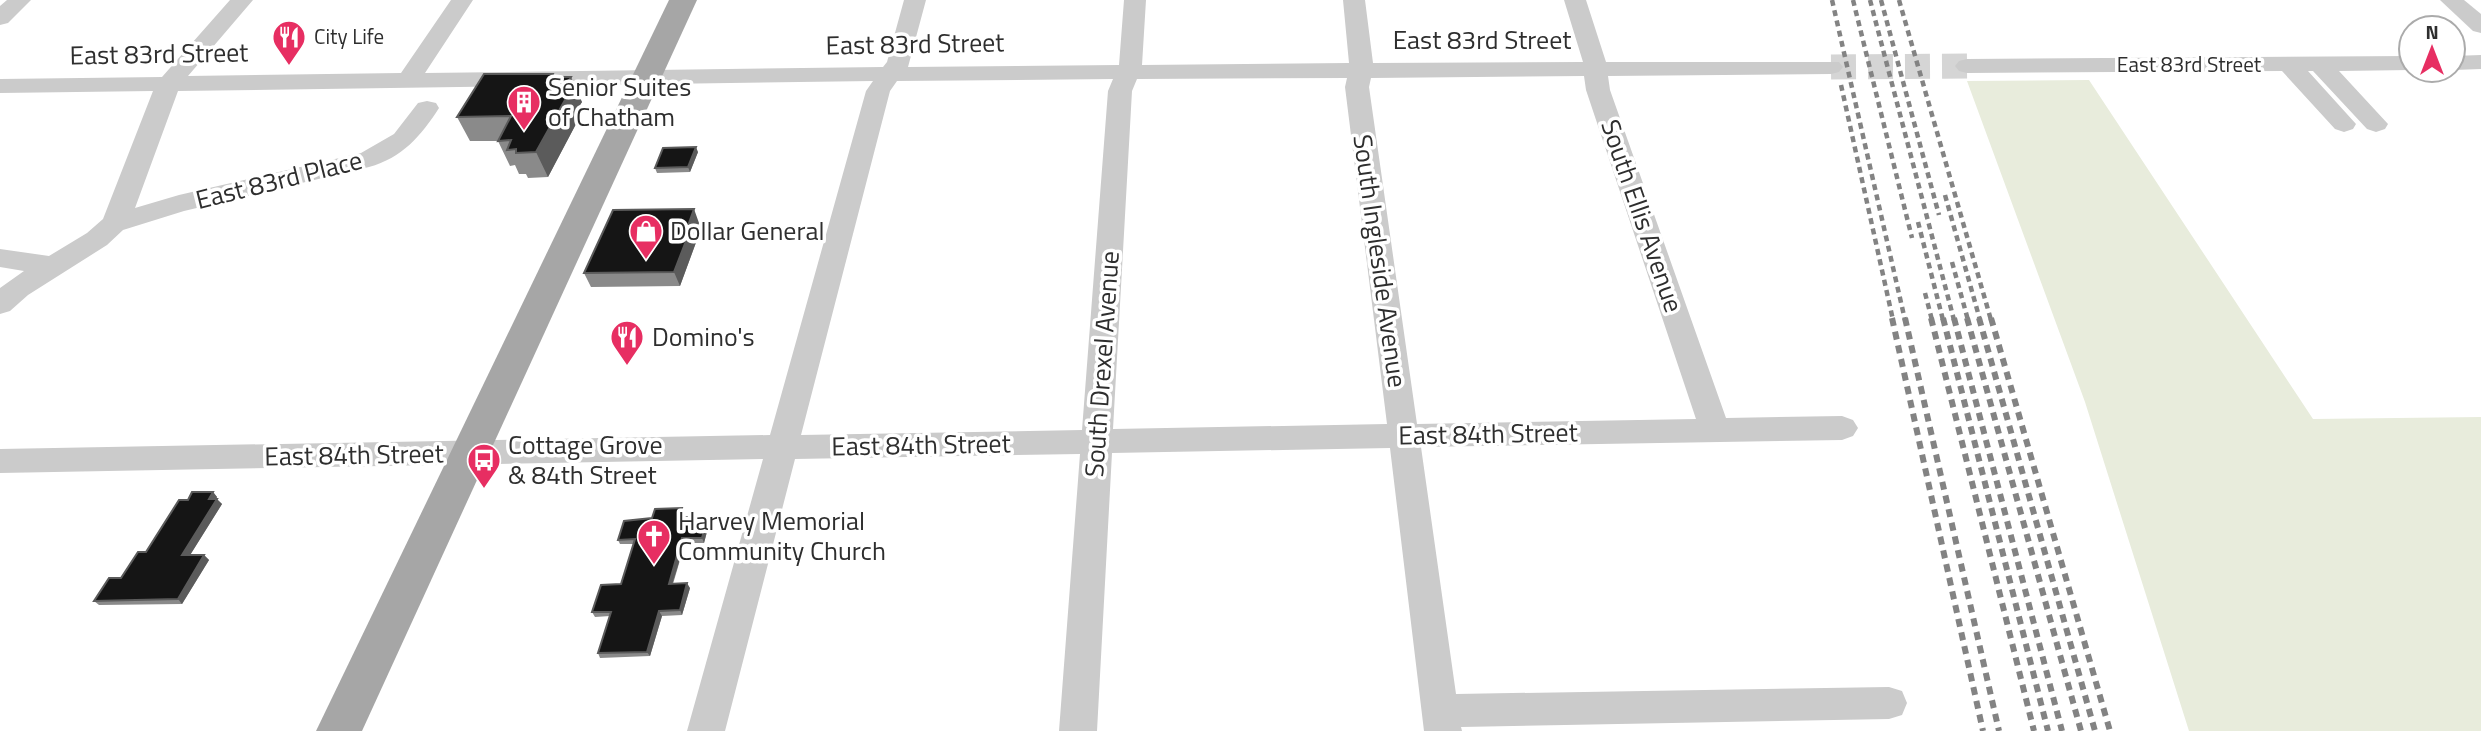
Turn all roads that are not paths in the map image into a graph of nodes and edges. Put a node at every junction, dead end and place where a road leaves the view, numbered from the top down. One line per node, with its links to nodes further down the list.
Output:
1 (20, 0): 10 (street)
2 (242, 0): 23 (street)
3 (463, 0): 22 (street)
4 (683, 0): 21 (main road)
5 (915, 0): 20 (street)
6 (1135, 0): 19 (street, South Drexel Avenue)
7 (1354, 0): 18 (street, South Ingleside Avenue)
8 (1576, 0): 17 (street, South Ellis Avenue)
9 (2451, 0): 11 (street)
10 (0, 18)
11 (2481, 26)
12 (2397, 63): 14 (street, East 83rd Street)
13 (2289, 64): 14 (street, East 83rd Street); 15 (street, East 83rd Street); 26 (street)
14 (2320, 64): 27 (street)
15 (1967, 66)
16 (1831, 67): 17 (street, East 83rd Street)
17 (1595, 69): 18 (street, East 83rd Street); 33 (street, South Ellis Avenue)
18 (1360, 71): 19 (street, East 83rd Street); 34 (street, South Ingleside Avenue)
19 (1127, 72): 20 (street, East 83rd Street); 35 (street, South Drexel Avenue)
20 (890, 74): 21 (street, East 83rd Street); 36 (street)
21 (646, 77): 22 (street, East 83rd Street); 37 (main road)
22 (409, 80): 23 (street, East 83rd Street)
23 (168, 84): 24 (street, East 83rd Street); 28 (street)
24 (0, 86)
25 (427, 108): 28 (street, East 83rd Place)
26 (2344, 124)
27 (2376, 124)
28 (114, 224): 30 (street)
29 (0, 258): 30 (street)
30 (52, 266): 31 (street)
31 (0, 304)
32 (1842, 428): 33 (street, East 84th Street)
33 (1715, 430): 34 (street, East 84th Street)
34 (1403, 436): 35 (street, East 84th Street); 40 (street, South Ingleside Avenue)
35 (1097, 441): 36 (street, East 84th Street); 43 (street, South Drexel Avenue)
36 (782, 447): 37 (street, East 84th Street); 42 (street)
37 (469, 453): 38 (street, East 84th Street); 41 (main road)
38 (0, 461)
39 (1889, 703): 40 (street)
40 (1441, 721)
41 (339, 731)
42 (706, 731)
43 (1078, 731)

